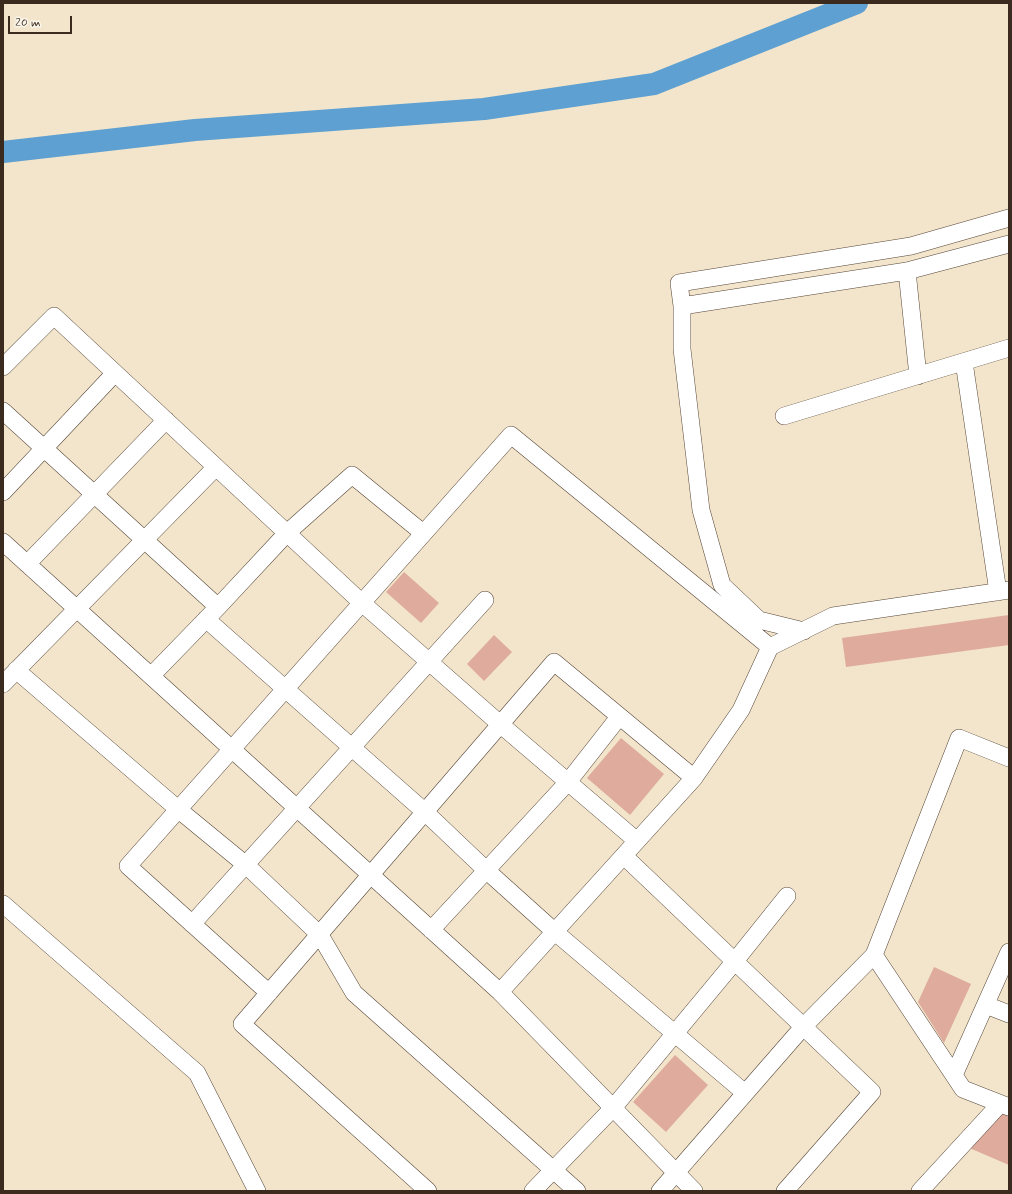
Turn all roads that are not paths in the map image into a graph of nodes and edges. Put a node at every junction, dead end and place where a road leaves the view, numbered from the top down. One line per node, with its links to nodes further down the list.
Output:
1 (1009, 218): 4 (street)
2 (1009, 244): 3 (street)
3 (907, 271): 4 (street); 9 (street)
4 (682, 306): 28 (street)
5 (1009, 348): 6 (street)
6 (964, 362): 9 (street); 22 (street)
7 (4, 365): 8 (street)
8 (115, 373): 12 (street); 13 (street)
9 (918, 376): 11 (street)
10 (3, 411): 13 (street)
11 (784, 416)
12 (166, 420): 14 (street); 16 (street)
13 (44, 448): 15 (street); 16 (street)
14 (216, 467): 17 (street); 19 (street)
15 (3, 492)
16 (94, 494): 19 (street); 21 (street)
17 (287, 533): 18 (street); 24 (street); 25 (street)
18 (424, 534): 24 (street); 29 (street)
19 (144, 540): 25 (street); 26 (street)
20 (3, 542): 21 (street)
21 (27, 564): 26 (street)
22 (1003, 591): 28 (street)
23 (485, 600): 30 (street)
24 (362, 602): 30 (street); 34 (street)
25 (218, 607): 27 (street)
26 (76, 609): 31 (street); 32 (street)
27 (206, 619): 32 (street); 34 (street)
28 (804, 631): 29 (street)
29 (770, 647): 40 (street)
30 (430, 662): 36 (street); 37 (street)
31 (16, 670): 33 (street); 43 (street)
32 (151, 676): 38 (street)
33 (3, 684)
34 (286, 689): 37 (street); 38 (street)
35 (620, 717): 36 (street); 40 (street); 41 (street)
36 (500, 724): 41 (street); 44 (street)
37 (352, 748): 42 (street); 44 (street)
38 (232, 750): 42 (street); 43 (street)
39 (1009, 758): 57 (street)
40 (694, 778): 45 (street)
41 (568, 782): 45 (street); 48 (street)
42 (296, 809): 47 (street); 49 (street)
43 (179, 810): 47 (street); 52 (street)
44 (425, 812): 48 (street); 49 (street)
45 (637, 841): 46 (street)
46 (624, 856): 54 (street); 58 (street)
47 (246, 865): 52 (street); 55 (street)
48 (486, 870): 53 (street); 54 (street)
49 (370, 875): 53 (street); 55 (street)
50 (787, 896): 58 (street)
51 (3, 904): 72 (street)
52 (192, 924): 60 (street)
53 (431, 930): 59 (street)
54 (555, 932): 59 (street); 64 (street)
55 (320, 935): 60 (street); 69 (street)
56 (1009, 952): 61 (street)
57 (874, 955): 63 (street); 65 (street)
58 (735, 961): 63 (street); 64 (street)
59 (500, 992): 68 (street)
60 (269, 993): 73 (street)
61 (986, 1005): 62 (street); 65 (street)
62 (1009, 1014)
63 (803, 1027): 66 (street); 71 (street)
64 (675, 1034): 66 (street); 68 (street)
65 (954, 1075): 67 (street)
66 (745, 1093): 70 (street)
67 (1005, 1106): 78 (street)
68 (613, 1108): 69 (street); 70 (street)
69 (554, 1169): 74 (street); 75 (street)
70 (676, 1172): 76 (street); 77 (street)
71 (787, 1190)
72 (257, 1191)
73 (428, 1191)
74 (533, 1191)
75 (577, 1191)
76 (660, 1191)
77 (694, 1191)
78 (920, 1191)

